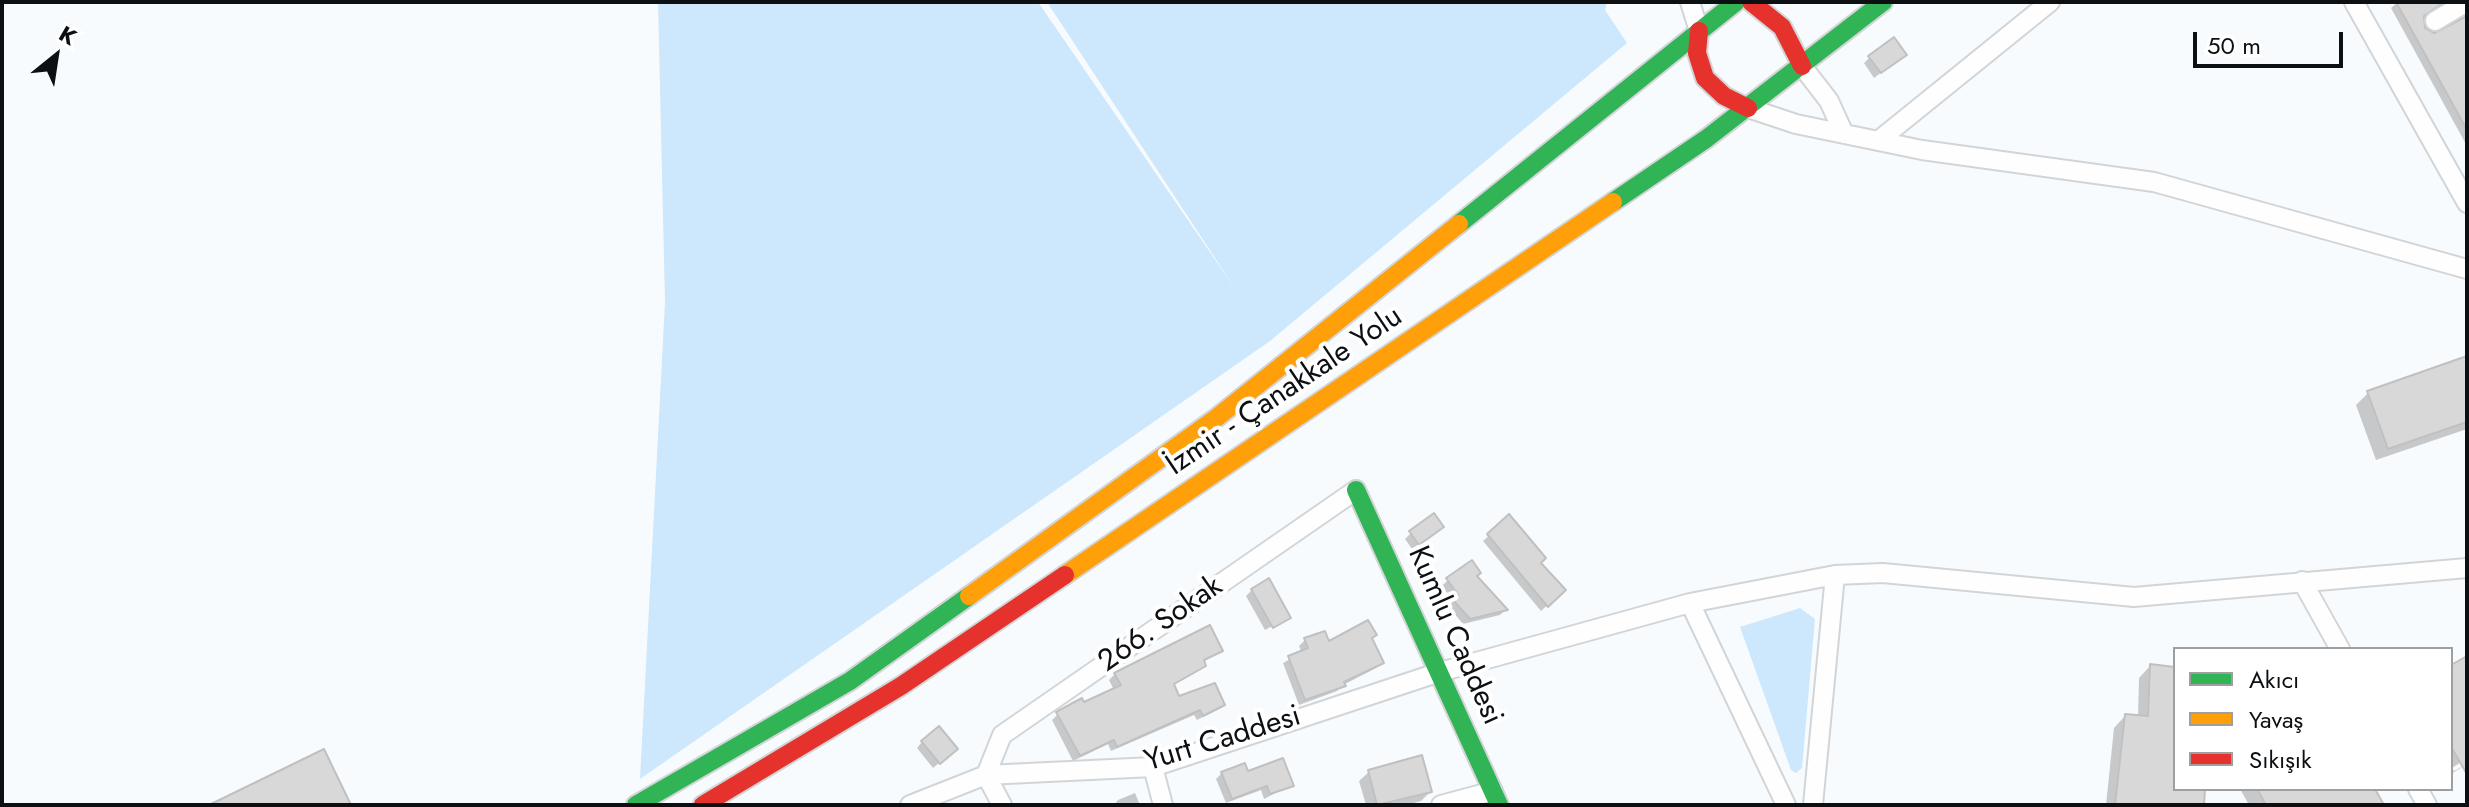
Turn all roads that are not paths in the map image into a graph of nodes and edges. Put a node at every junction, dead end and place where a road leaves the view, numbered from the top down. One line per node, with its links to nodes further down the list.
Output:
1 (1690, 2): 9 (street)
2 (1736, 2): 9 (main road, İzmir - Çanakkale Yolu)
3 (1751, 2): 10 (main road)
4 (1883, 2): 10 (main road, İzmir - Çanakkale Yolu)
5 (2050, 2): 13 (street)
6 (2354, 2): 14 (street)
7 (2465, 8): 8 (street)
8 (2435, 21)
9 (1699, 31): 11 (main road); 26 (main road, İzmir - Çanakkale Yolu)
10 (1802, 66): 11 (main road, İzmir - Çanakkale Yolu); 12 (street)
11 (1748, 108): 12 (street); 27 (main road, İzmir - Çanakkale Yolu)
12 (1844, 134): 13 (street)
13 (1878, 141): 15 (street)
14 (2467, 203)
15 (2467, 269)
16 (1356, 490): 22 (main road, Kumlu Caddesi); 24 (street, 266. Sokak)
17 (2467, 568): 19 (street, Yurt Caddesi)
18 (1835, 575): 19 (street, Yurt Caddesi); 20 (street, Yurt Caddesi); 33 (street)
19 (2302, 581): 21 (street)
20 (1690, 603): 22 (street, Yurt Caddesi); 32 (street)
21 (2339, 647)
22 (1440, 672): 23 (street, Yurt Caddesi); 25 (main road, Kumlu Caddesi)
23 (1153, 767): 24 (street, Yurt Caddesi); 30 (street)
24 (986, 775): 28 (street, Yurt Caddesi); 29 (street)
25 (1496, 798): 31 (street)
26 (636, 805)
27 (703, 805)
28 (910, 805)
29 (1002, 805)
30 (1163, 805)
31 (1441, 805)
32 (1786, 805)
33 (1813, 805)

